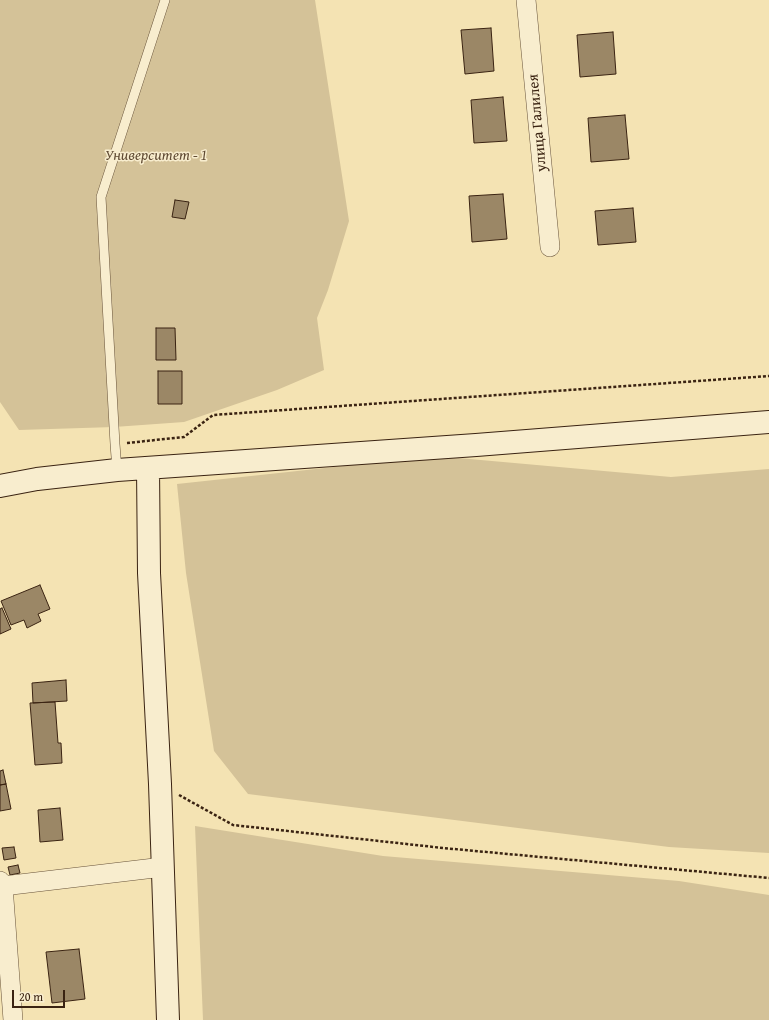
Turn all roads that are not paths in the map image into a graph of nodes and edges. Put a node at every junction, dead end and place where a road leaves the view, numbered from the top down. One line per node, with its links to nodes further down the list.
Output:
1 (165, 0): 6 (lane)
2 (526, 0): 3 (street, улица Галилея)
3 (550, 247)
4 (769, 422): 5 (street)
5 (148, 468): 6 (street); 8 (street)
6 (117, 470): 7 (street)
7 (0, 486)
8 (163, 867): 9 (street); 11 (street)
9 (1, 885): 10 (street)
10 (12, 1020)
11 (168, 1020)

